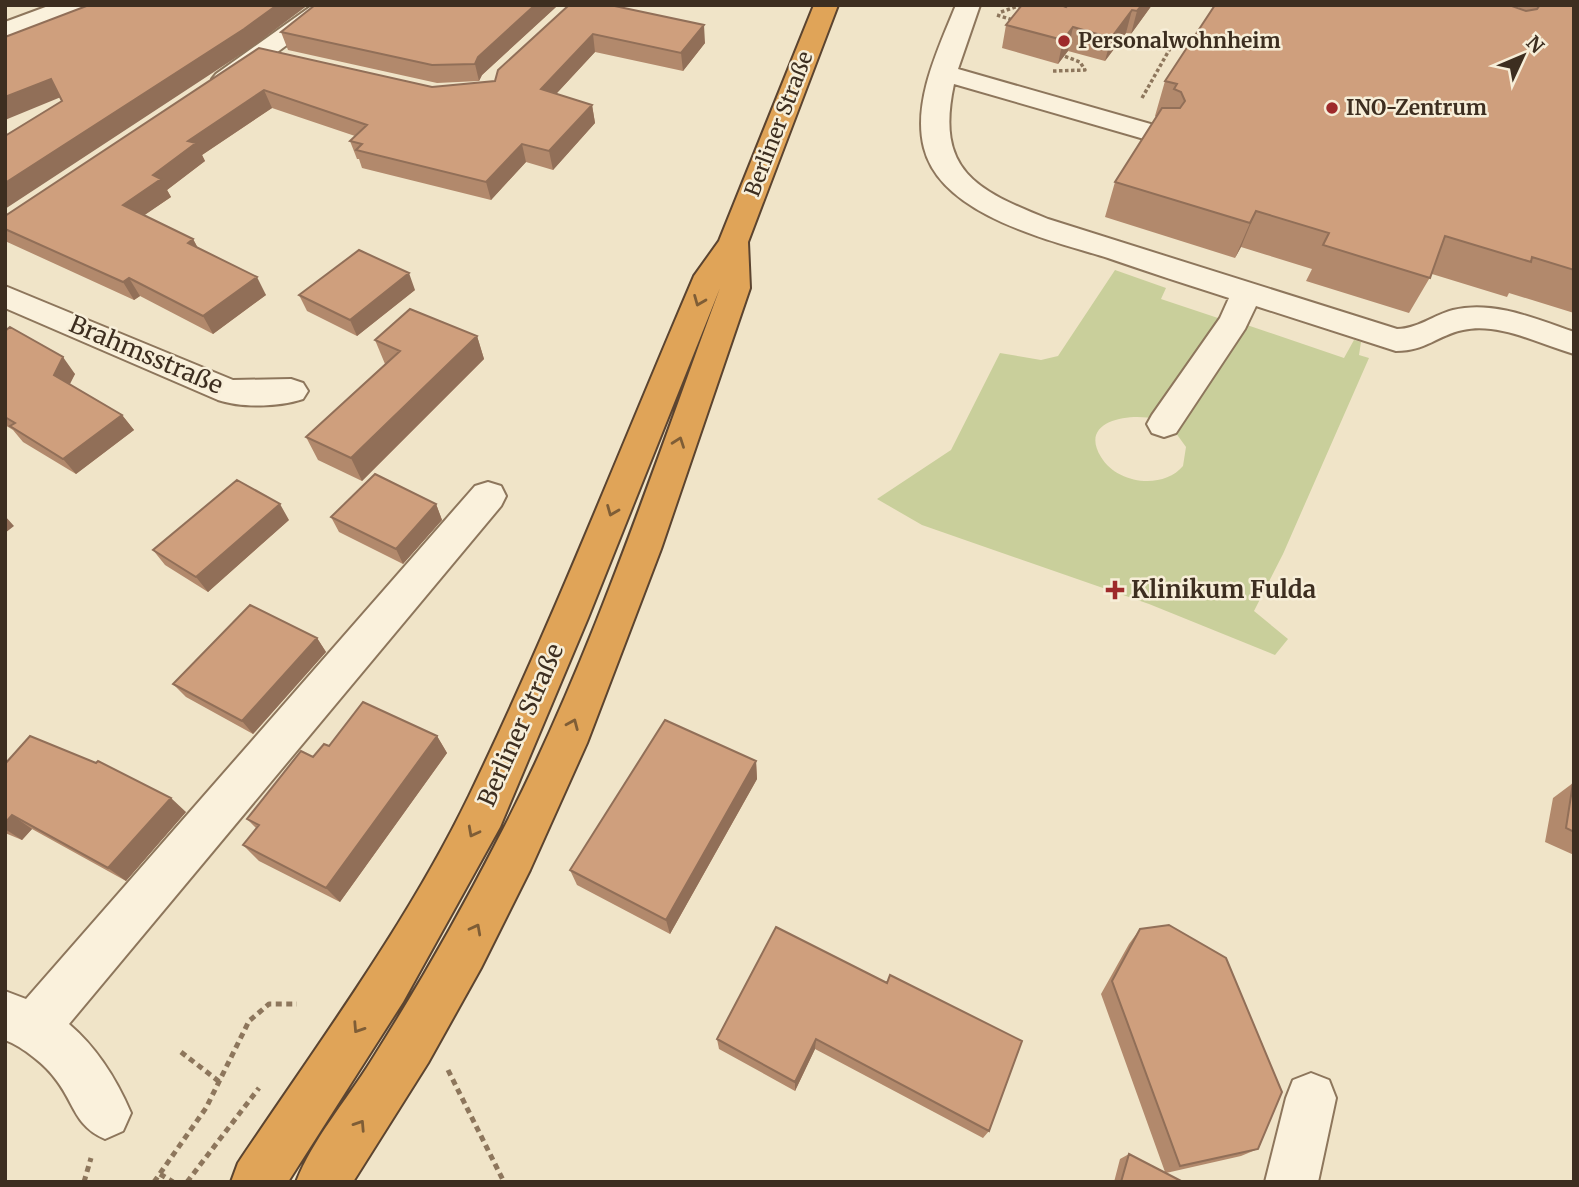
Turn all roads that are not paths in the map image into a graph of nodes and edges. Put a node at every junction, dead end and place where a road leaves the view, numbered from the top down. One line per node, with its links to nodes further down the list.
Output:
1 (74, 5): 5 (street)
2 (329, 5): 6 (street)
3 (826, 5): 11 (highway, Berliner Straße)
4 (968, 5): 8 (street)
5 (5, 30)
6 (262, 54): 7 (street); 9 (street)
7 (289, 61)
8 (945, 74): 10 (street); 12 (street)
9 (206, 92)
10 (1158, 135)
11 (733, 242): 21 (highway, Berliner Straße, one-way to 21); 22 (highway, Berliner Straße, one-way to 11)
12 (1248, 291): 14 (street); 16 (street)
13 (5, 296): 15 (street, Brahmsstraße)
14 (1574, 343)
15 (291, 391)
16 (1164, 424)
17 (488, 496): 18 (street)
18 (20, 1021): 20 (street)
19 (1311, 1098): 23 (street)
20 (105, 1113)
21 (257, 1182)
22 (322, 1182)
23 (1291, 1182)

